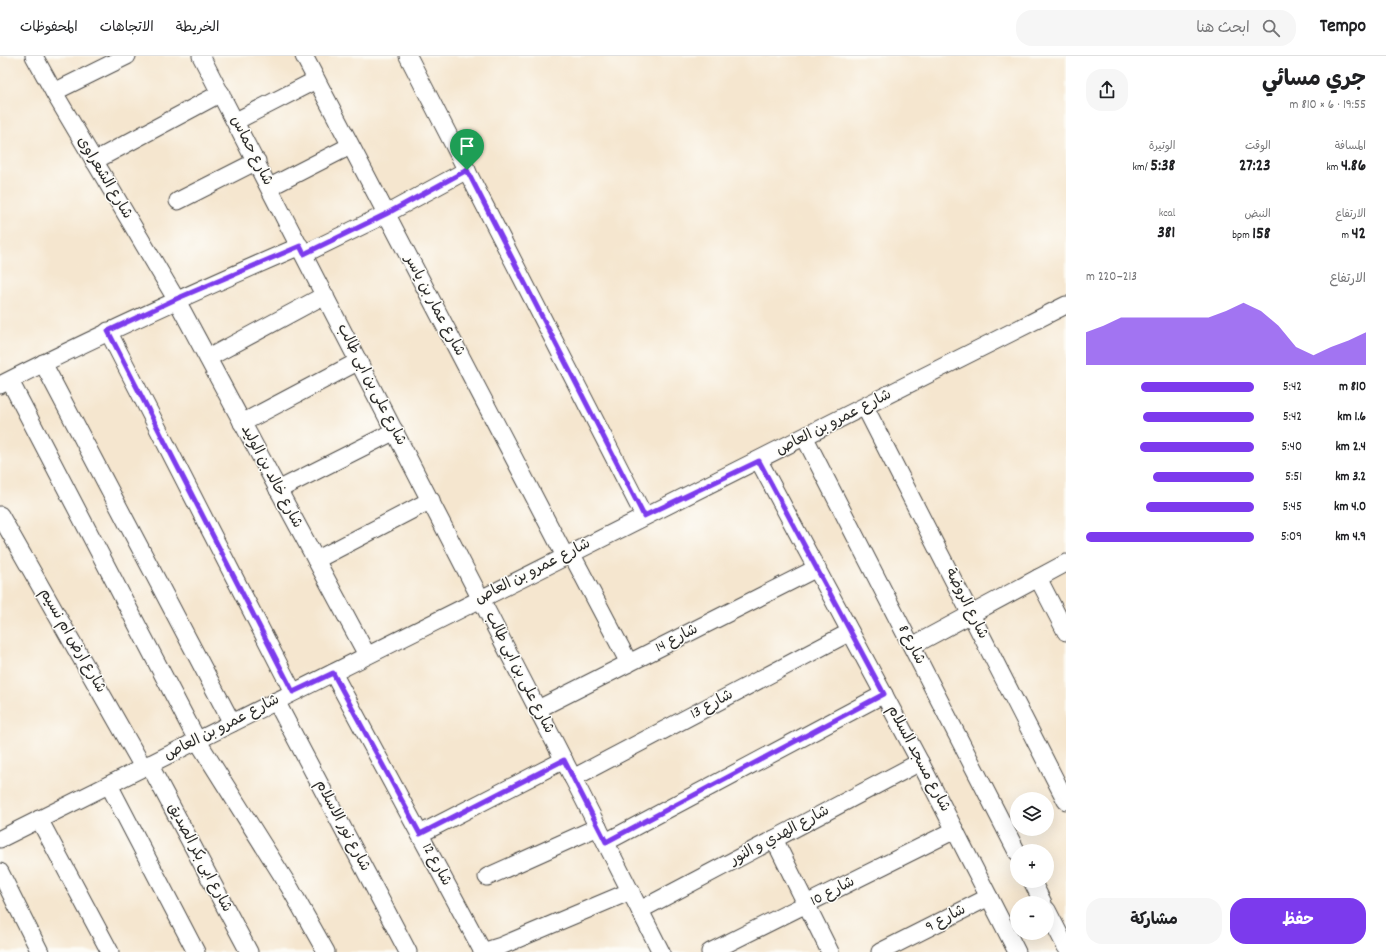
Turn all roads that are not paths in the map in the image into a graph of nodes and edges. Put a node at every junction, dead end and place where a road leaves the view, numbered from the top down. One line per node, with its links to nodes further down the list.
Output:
1 (34, 56): 7 (street, شارع الشعراوى)
2 (127, 56): 7 (street)
3 (201, 56): 8 (street, شارع حماس)
4 (304, 56): 6 (street, شارع عمار بن ياسر)
5 (408, 56): 13 (street)
6 (316, 80): 9 (street); 10 (street, شارع عمار بن ياسر)
7 (54, 92): 11 (street, شارع الشعراوى)
8 (221, 93): 9 (street, شارع حماس); 11 (street)
9 (236, 121): 12 (street, شارع حماس)
10 (350, 146): 14 (street); 16 (street, شارع عمار بن ياسر)
11 (94, 161): 19 (street, شارع الشعراوى)
12 (257, 161): 14 (street, شارع حماس); 15 (street)
13 (467, 170): 16 (street); 34 (street)
14 (270, 187): 17 (street, شارع حماس)
15 (178, 201)
16 (386, 214): 17 (street); 35 (street, شارع عمار بن ياسر)
17 (302, 250): 18 (street, شارع على بن ابى طالب); 19 (street)
18 (325, 295): 22 (street); 23 (street, شارع على بن ابى طالب)
19 (176, 299): 21 (street); 22 (street, شارع خالد بن الوليد)
20 (1066, 305): 26 (street, شارع عمرو بن العاص)
21 (108, 331): 24 (street); 48 (street)
22 (208, 358): 27 (street, شارع خالد بن الوليد)
23 (359, 361): 27 (street); 28 (street, شارع على بن ابى طالب)
24 (43, 363): 25 (street); 52 (street)
25 (5, 383): 53 (street)
26 (865, 407): 29 (street, شارع عمرو بن العاص); 41 (street, شارع الروضة)
27 (242, 423): 31 (street, شارع خالد بن الوليد)
28 (395, 431): 31 (street); 32 (street, شارع على بن ابى طالب)
29 (805, 438): 30 (street, شارع عمرو بن العاص); 44 (street, شارع 8)
30 (759, 461): 34 (street, شارع عمرو بن العاص); 38 (street, شارع مسجد السلام)
31 (278, 490): 36 (street, شارع خالد بن الوليد)
32 (431, 500): 36 (street); 40 (street, شارع على بن ابى طالب)
33 (0, 516): 56 (street, شارع ارض ام نسيم)
34 (644, 516): 35 (street, شارع عمرو بن العاص)
35 (568, 554): 40 (street, شارع عمرو بن العاص); 46 (street, شارع عمار بن ياسر)
36 (316, 560): 45 (street, شارع خالد بن الوليد)
37 (1066, 563): 39 (street)
38 (817, 568): 42 (street, شارع مسجد السلام); 46 (street, شارع 14)
39 (1038, 578): 41 (street); 43 (street)
40 (481, 598): 45 (street, شارع عمرو بن العاص); 51 (street, شارع على بن ابى طالب)
41 (970, 614): 44 (street); 59 (street, شارع الروضة)
42 (850, 632): 49 (street, شارع مسجد السلام); 57 (street, شارع 13)
43 (1066, 632)
44 (912, 646): 67 (street, شارع 8)
45 (367, 655): 47 (street, شارع عمرو بن العاص)
46 (629, 663): 51 (street, شارع 14)
47 (333, 673): 48 (street, شارع عمرو بن العاص); 63 (street, شارع 12)
48 (293, 692): 50 (street, شارع عمرو بن العاص)
49 (884, 694): 55 (street, شارع مسجد السلام); 66 (street)
50 (276, 701): 52 (street, شارع عمرو بن العاص); 82 (street, شارع نور الاسلام)
51 (538, 709): 54 (street, شارع على بن ابى طالب)
52 (232, 723): 53 (street, شارع عمرو بن العاص)
53 (197, 740): 56 (street, شارع عمرو بن العاص); 81 (street)
54 (564, 760): 57 (street, شارع على بن ابى طالب); 63 (street)
55 (920, 762): 62 (street, شارع مسجد السلام); 65 (street, شارع الهدي و النور)
56 (146, 766): 58 (street, شارع عمرو بن العاص); 80 (street, شارع ابى بكر الصديق)
57 (573, 778): 61 (street, شارع على بن ابى طالب)
58 (109, 785): 60 (street, شارع عمرو بن العاص); 79 (street)
59 (1066, 801)
60 (39, 819): 64 (street, شارع عمرو بن العاص); 78 (street)
61 (598, 826): 66 (street, شارع على بن ابى طالب); 69 (street)
62 (955, 830): 71 (street, شارع مسجد السلام); 72 (street, شارع 10)
63 (420, 834): 83 (street, شارع 12)
64 (0, 839)
65 (774, 839): 72 (street); 73 (street, شارع الهدي و النور)
66 (606, 842): 70 (street, شارع على بن ابى طالب)
67 (1013, 844)
68 (0, 872): 77 (street)
69 (487, 877)
70 (631, 891): 73 (street, شارع على بن ابى طالب); 76 (street)
71 (989, 897): 87 (street, شارع 9); 88 (street, شارع مسجد السلام)
72 (807, 905): 85 (street, شارع 10); 86 (street)
73 (640, 910): 84 (street, شارع على بن ابى طالب)
74 (1054, 924): 75 (street)
75 (1066, 947)
76 (503, 949): 83 (street)
77 (40, 952)
78 (110, 952)
79 (196, 952)
80 (249, 952)
81 (326, 952)
82 (408, 952)
83 (482, 952)
84 (660, 952)
85 (710, 952)
86 (830, 952)
87 (880, 952)
88 (1017, 952)

